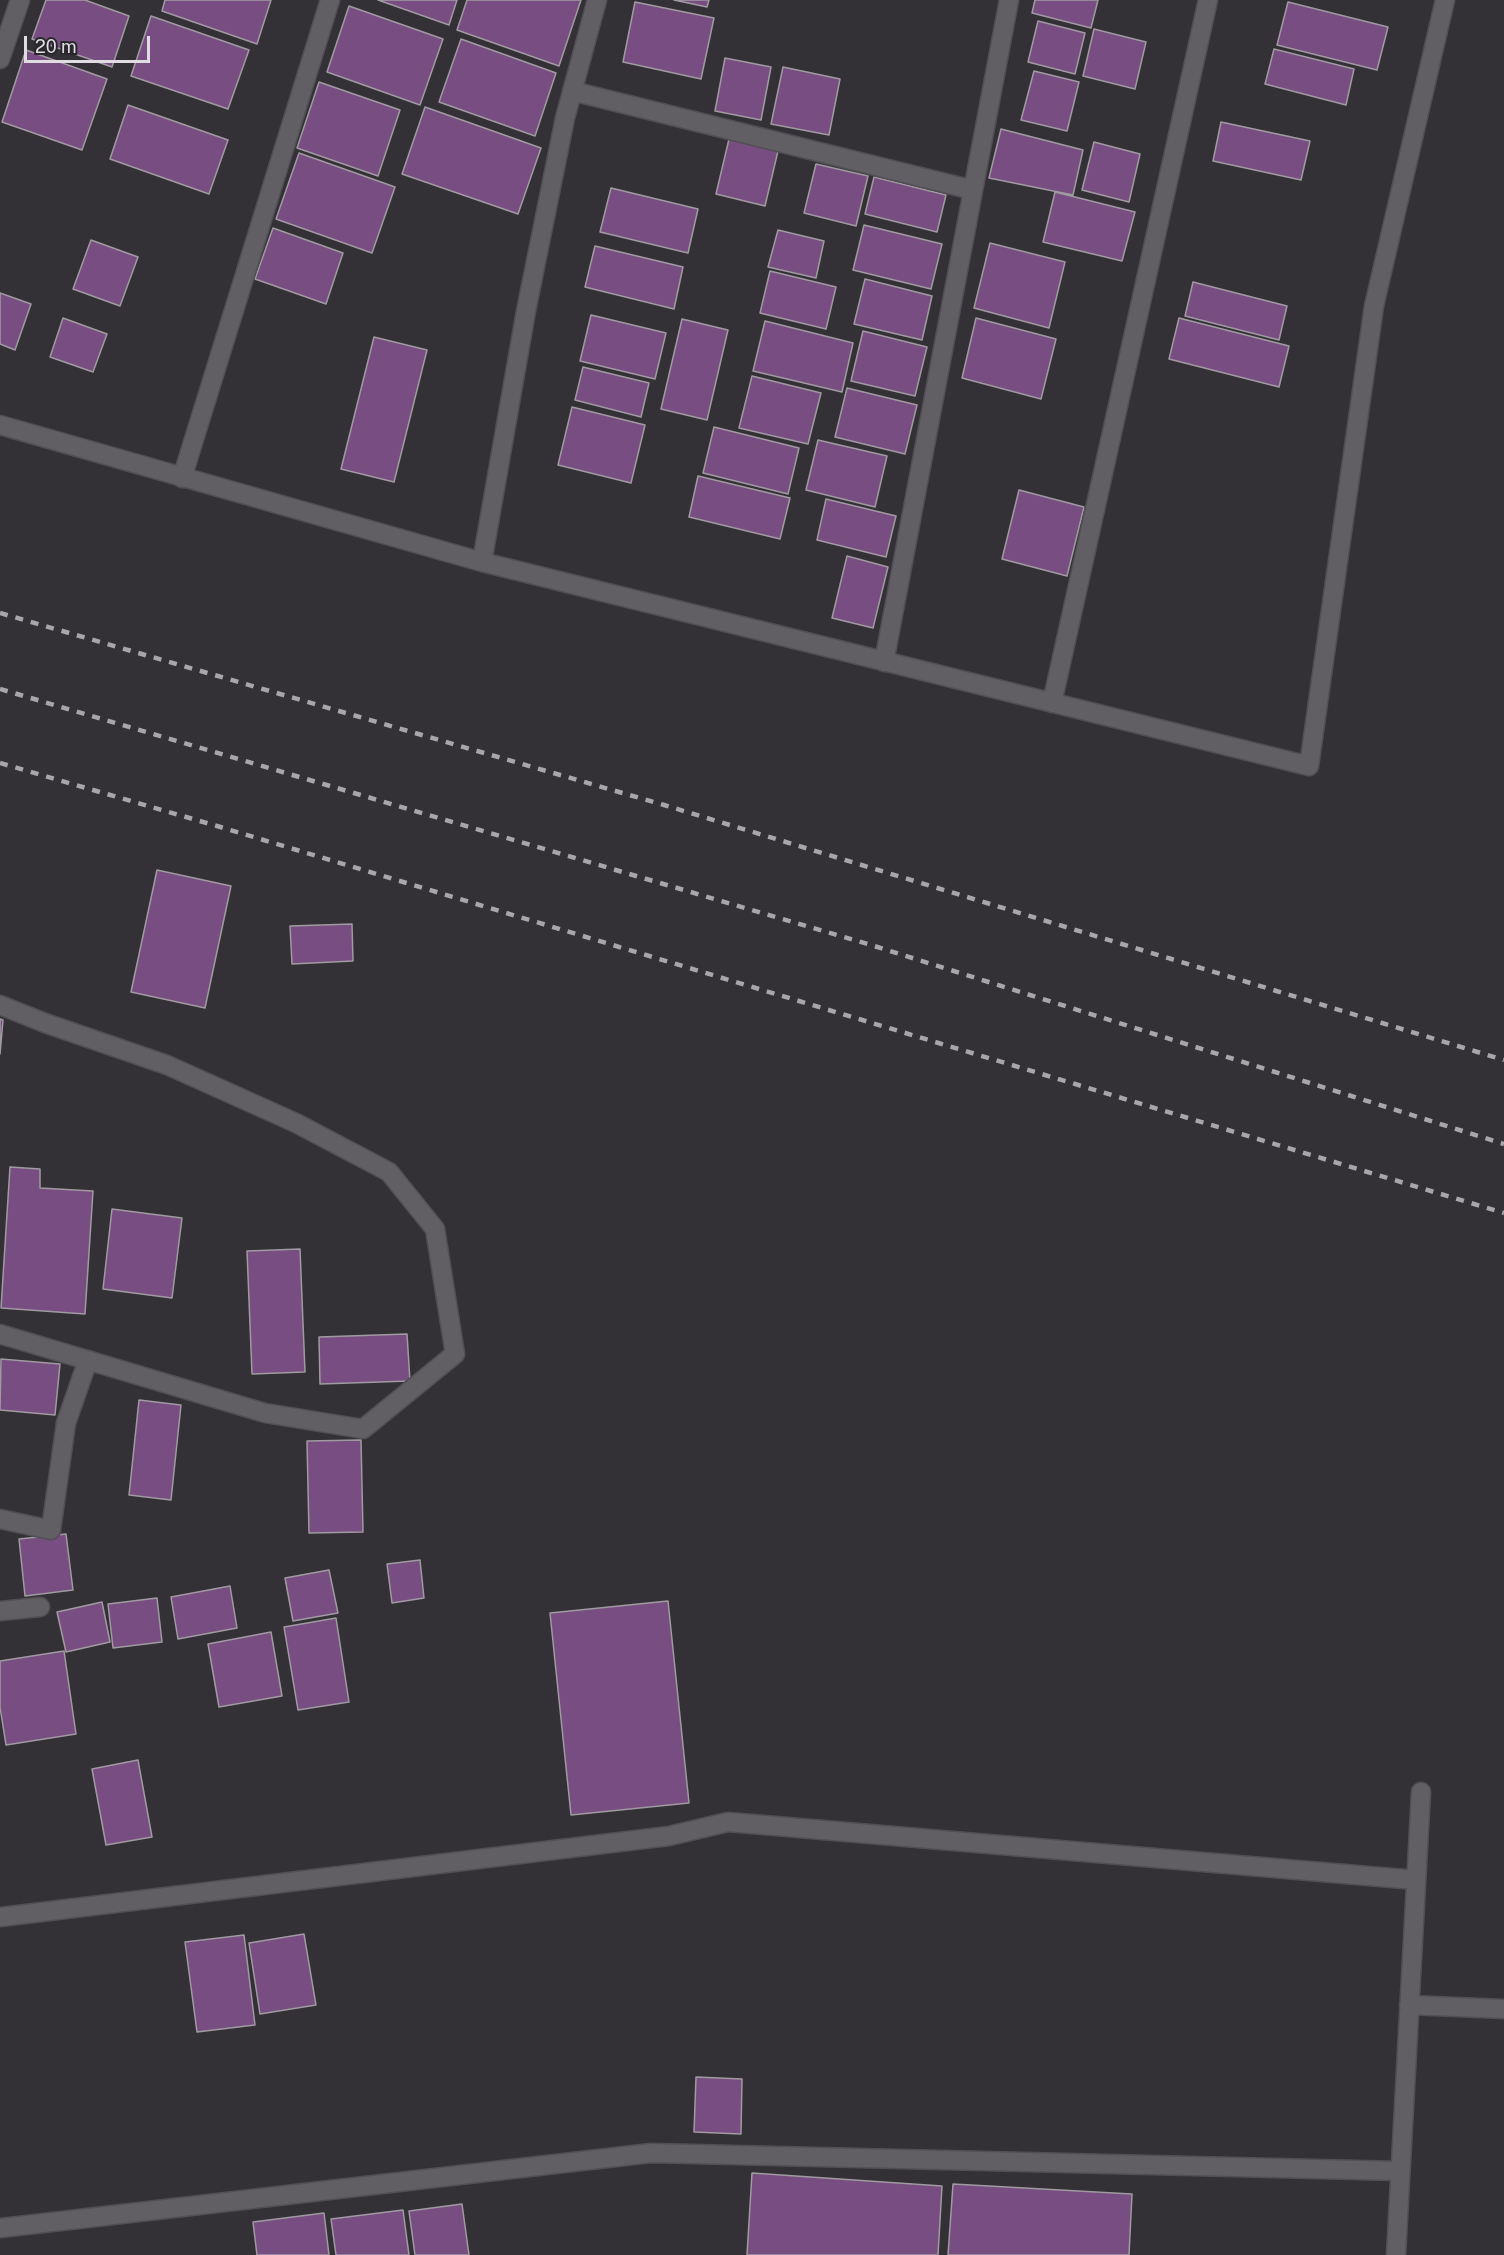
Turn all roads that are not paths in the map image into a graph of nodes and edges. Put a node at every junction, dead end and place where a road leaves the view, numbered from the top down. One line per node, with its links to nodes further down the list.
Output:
1 (20, 0): 7 (street)
2 (330, 0): 11 (street)
3 (597, 0): 8 (street)
4 (1009, 0): 9 (street)
5 (1208, 0): 14 (street)
6 (1444, 0): 14 (street)
7 (0, 59)
8 (572, 91): 9 (street); 12 (street)
9 (973, 190): 13 (street)
10 (0, 425): 11 (street)
11 (182, 478): 12 (street)
12 (482, 562): 13 (street)
13 (884, 662): 14 (street)
14 (1052, 703)
15 (0, 1005): 17 (street)
16 (0, 1334): 17 (street)
17 (88, 1360): 18 (street)
18 (0, 1519)
19 (40, 1607): 20 (street)
20 (0, 1611)
21 (1421, 1792): 22 (street)
22 (1416, 1880): 23 (street); 24 (street)
23 (0, 1917)
24 (1409, 2005): 25 (street); 26 (street)
25 (1504, 2009)
26 (1400, 2171): 27 (street); 28 (street)
27 (0, 2228)
28 (1395, 2255)

